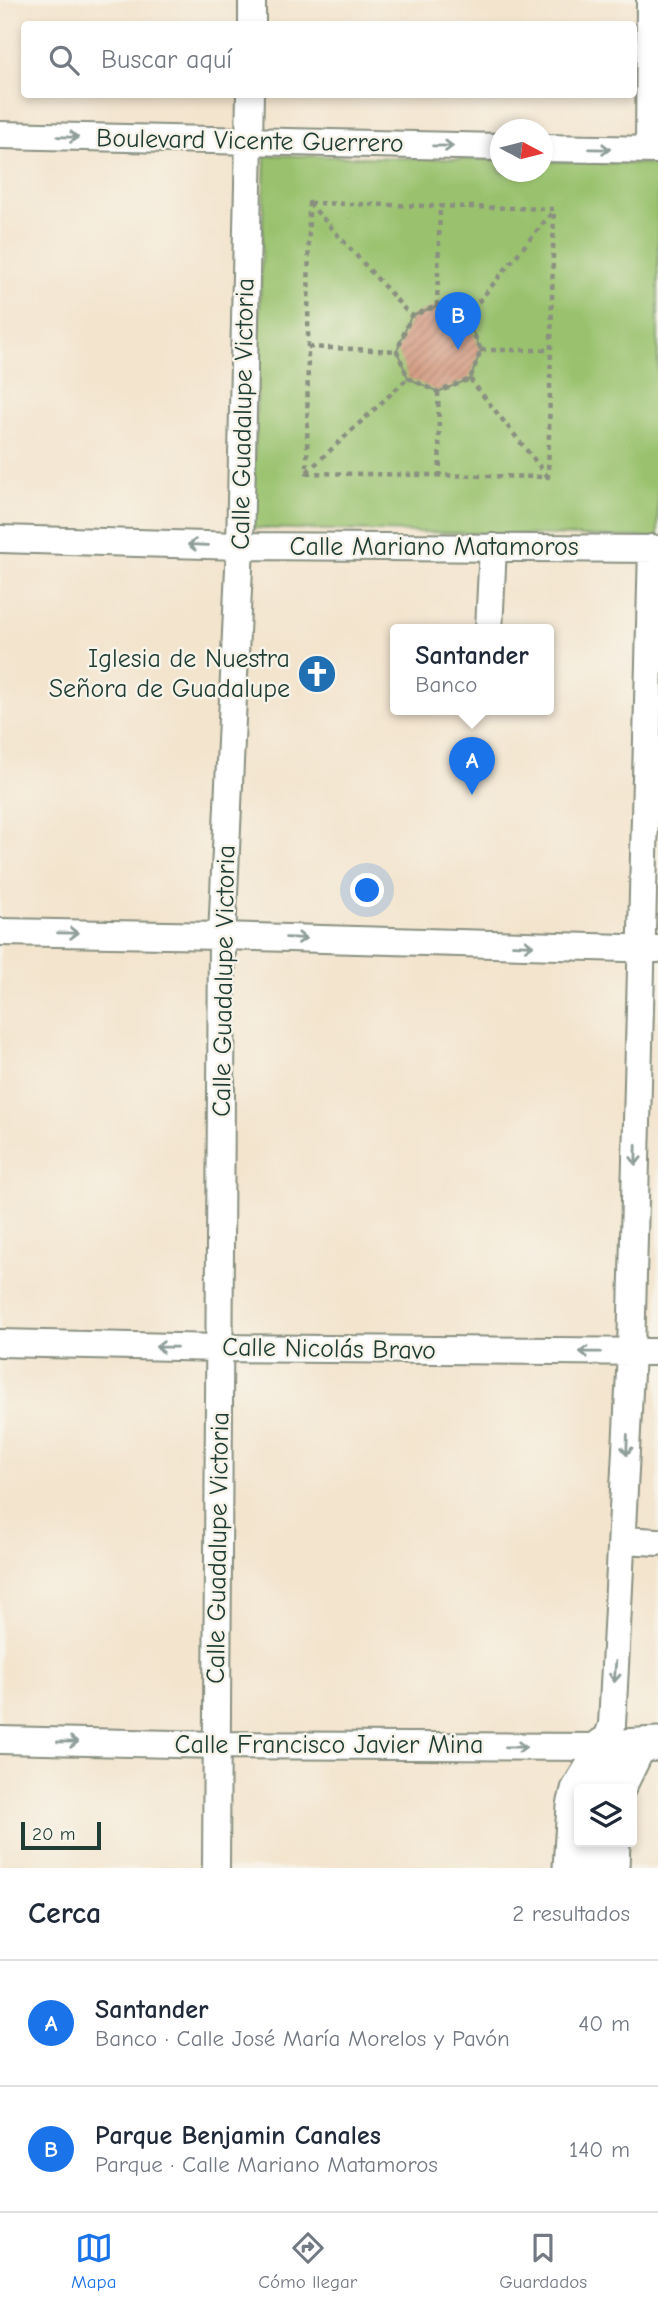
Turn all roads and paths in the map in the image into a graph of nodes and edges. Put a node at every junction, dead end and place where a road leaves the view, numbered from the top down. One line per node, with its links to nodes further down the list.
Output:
1 (253, 0): 3 (street)
2 (650, 0): 9 (street)
3 (252, 21)
4 (250, 98): 6 (street, Calle Guadalupe Victoria)
5 (0, 135): 6 (street, Boulevard Vicente Guerrero, one-way to 6)
6 (249, 142): 7 (street, Boulevard Vicente Guerrero, one-way to 7); 27 (street, Calle Guadalupe Victoria)
7 (490, 147)
8 (553, 148): 9 (street, one-way to 9)
9 (653, 150)
10 (309, 203): 11 (path); 14 (path); 16 (path)
11 (440, 206): 12 (path); 13 (path)
12 (554, 209): 15 (path); 18 (path)
13 (437, 306): 14 (path); 15 (path)
14 (411, 316): 19 (path)
15 (466, 317): 17 (path)
16 (308, 347): 19 (path); 23 (path)
17 (481, 350): 18 (path); 21 (path)
18 (551, 350): 25 (path)
19 (397, 351): 20 (path)
20 (408, 378): 22 (path); 23 (path)
21 (470, 379): 22 (path); 25 (path)
22 (438, 392): 24 (path)
23 (307, 473): 24 (path)
24 (440, 476): 25 (path)
25 (548, 477)
26 (0, 539): 27 (street, Calle Mariano Matamoros, one-way to 26)
27 (240, 546): 28 (street, Calle Mariano Matamoros); 32 (street, Calle Guadalupe Victoria)
28 (493, 547): 29 (street, Calle Mariano Matamoros); 30 (street)
29 (655, 549): 33 (street)
30 (489, 624)
31 (0, 932): 32 (street, one-way to 32)
32 (222, 936): 33 (street, one-way to 33); 35 (street, Calle Guadalupe Victoria)
33 (650, 949): 36 (street, one-way to 36)
34 (0, 1343): 35 (street, Calle Nicolás Bravo, one-way to 34)
35 (220, 1348): 36 (street, Calle Nicolás Bravo, one-way to 35); 41 (street, Calle Guadalupe Victoria)
36 (631, 1352): 37 (street, Calle Nicolás Bravo); 38 (street, one-way to 38)
37 (658, 1352)
38 (623, 1541): 39 (street); 42 (street, one-way to 42)
39 (658, 1542)
40 (0, 1740): 41 (street, Calle Francisco Javier Mina, one-way to 41)
41 (216, 1745): 42 (street, Calle Francisco Javier Mina, one-way to 42); 47 (street, Calle Guadalupe Victoria)
42 (634, 1746): 43 (highway); 44 (main road); 48 (main road)
43 (598, 1784)
44 (620, 1784)
45 (586, 1847): 49 (highway)
46 (613, 1847): 50 (main road)
47 (216, 1868)
48 (570, 1868)
49 (584, 1868)
50 (612, 1868)

